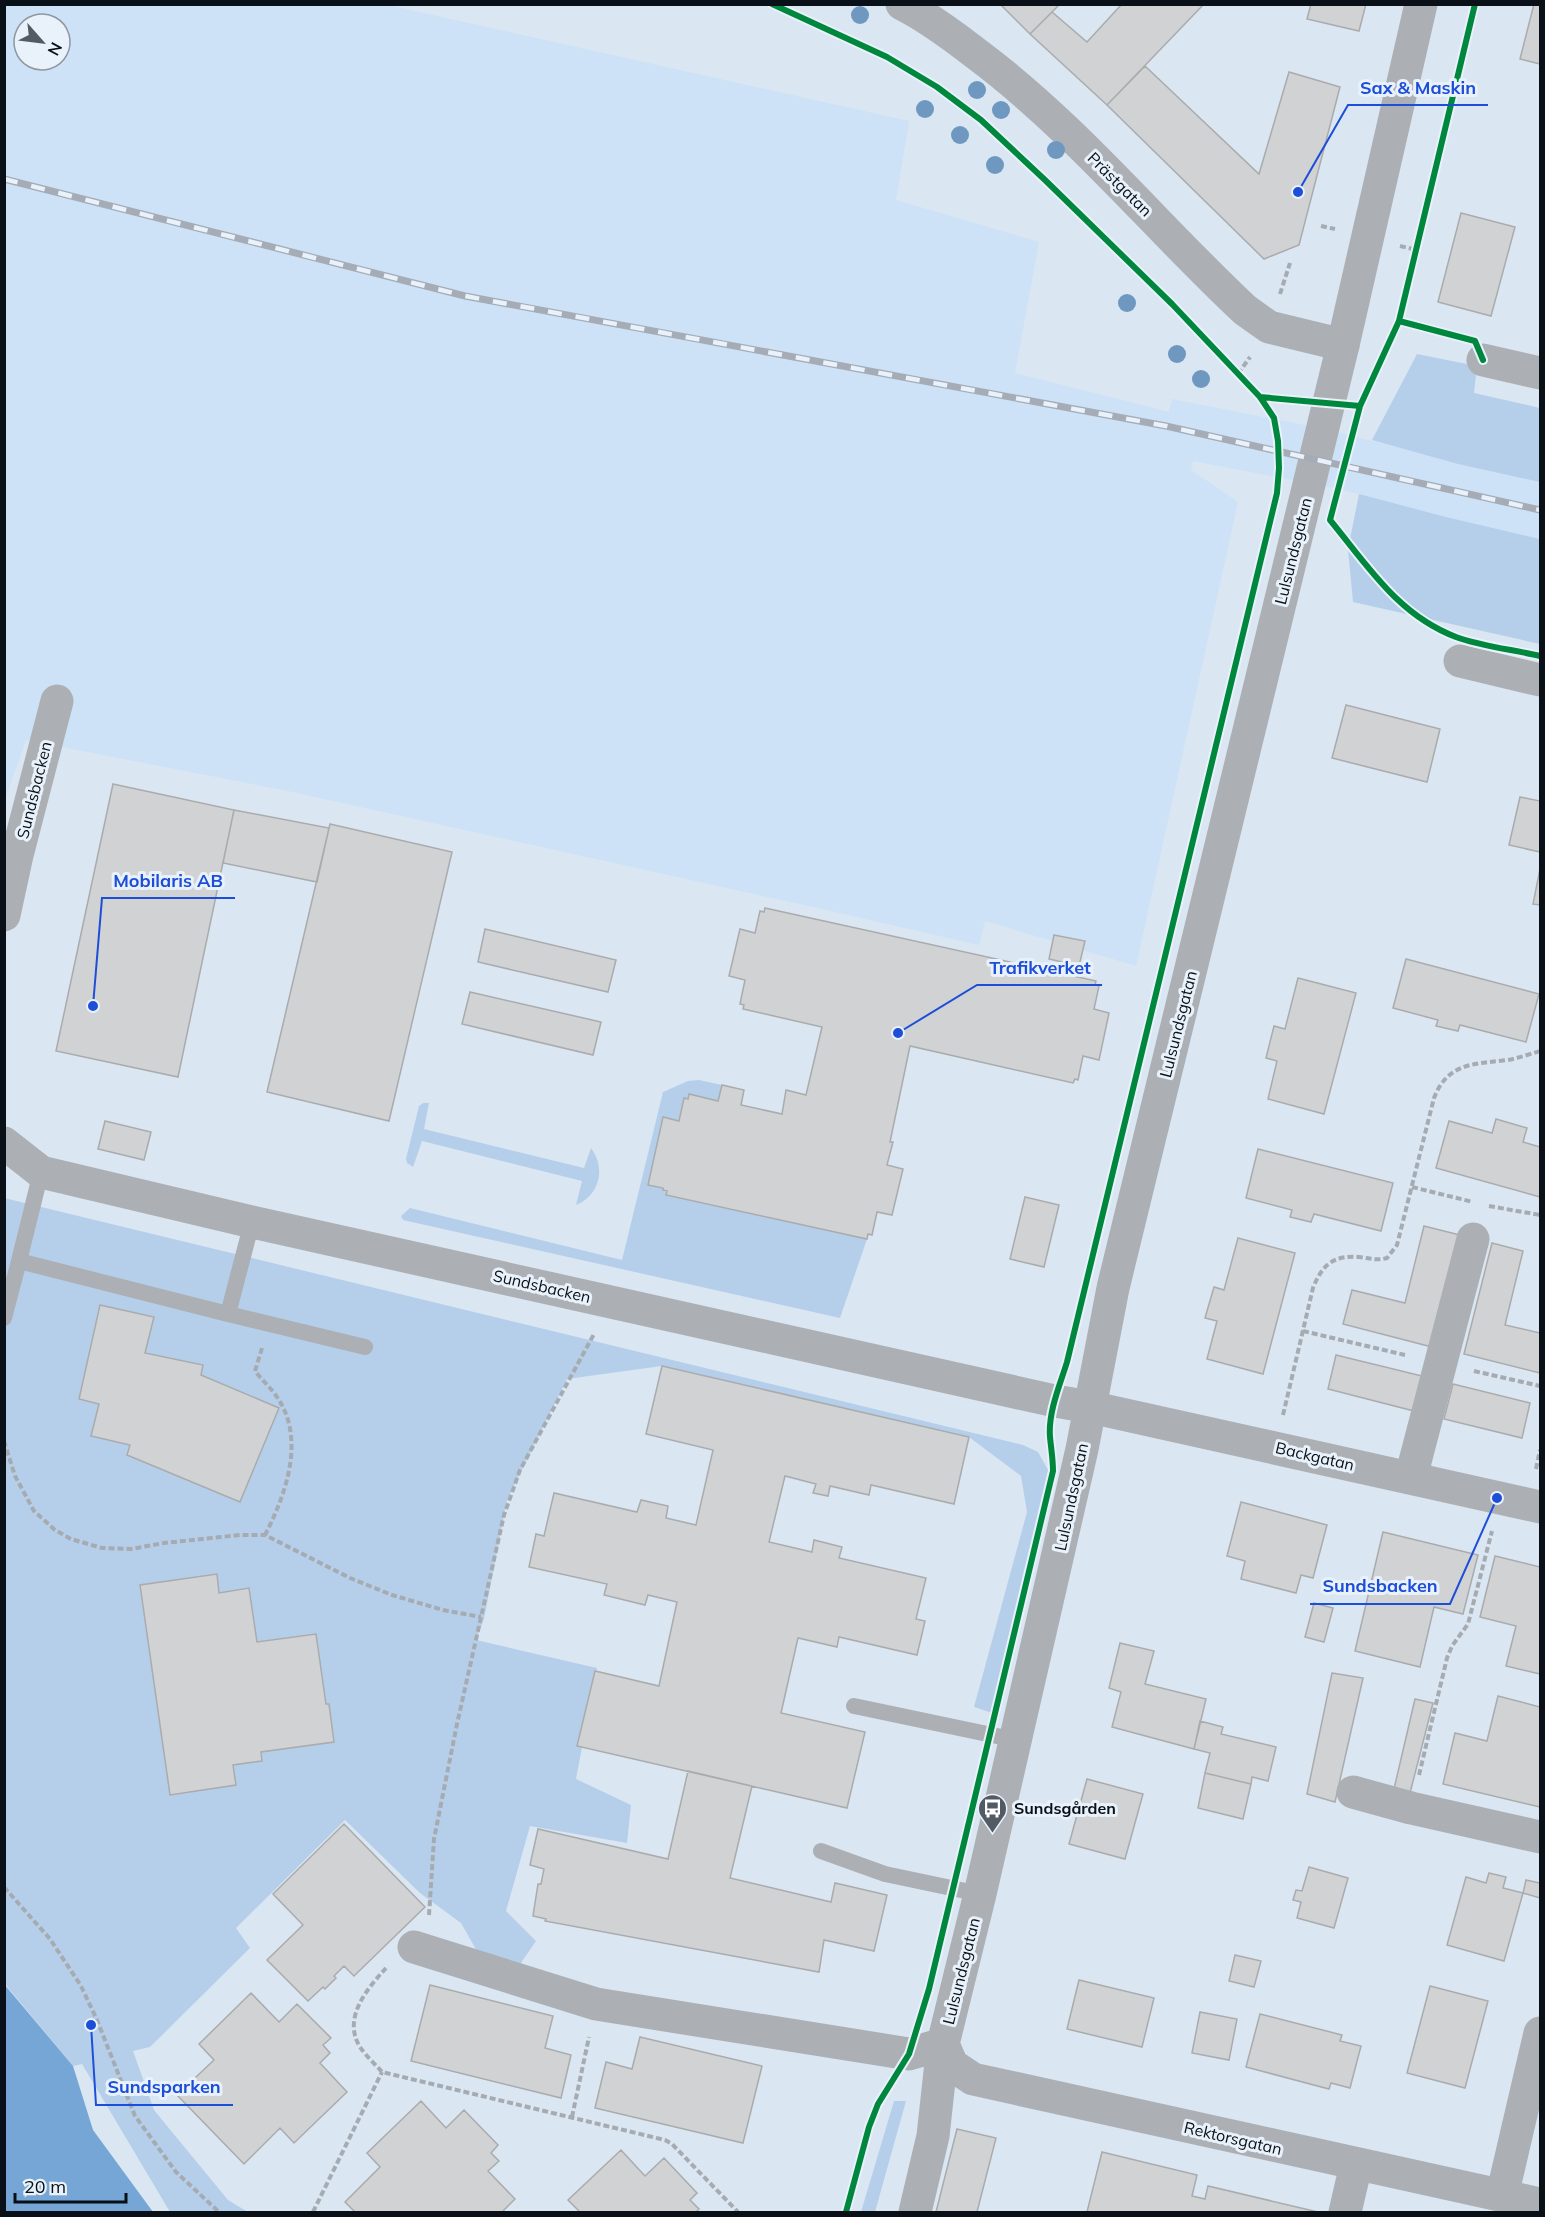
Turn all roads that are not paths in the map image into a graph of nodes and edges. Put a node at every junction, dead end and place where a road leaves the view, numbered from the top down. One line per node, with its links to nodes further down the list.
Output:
1 (902, 4): 3 (street, Prästgatan)
2 (1421, 4): 3 (street, Lulsundsgatan)
3 (1343, 345): 18 (street, Lulsundsgatan)
4 (1483, 360): 5 (street)
5 (1540, 373)
6 (1460, 661): 7 (street)
7 (1540, 680)
8 (57, 701): 9 (street, Sundsbacken)
9 (4, 915)
10 (4, 1143): 11 (street, Sundsbacken)
11 (41, 1172): 12 (street, Sundsbacken); 14 (lane)
12 (252, 1222): 15 (lane); 18 (street, Sundsbacken)
13 (1473, 1239): 19 (street)
14 (19, 1261): 15 (lane); 16 (lane)
15 (228, 1314): 17 (lane)
16 (4, 1318)
17 (365, 1347)
18 (1090, 1407): 19 (street, Backgatan); 22 (street, Lulsundsgatan)
19 (1411, 1478): 20 (street, Backgatan)
20 (1540, 1507)
21 (854, 1706): 22 (lane)
22 (1016, 1740): 26 (street, Lulsundsgatan)
23 (1353, 1792): 24 (street)
24 (1540, 1837)
25 (821, 1851): 26 (lane)
26 (980, 1894): 29 (street, Lulsundsgatan)
27 (414, 1947): 29 (street)
28 (1540, 2033): 31 (street)
29 (943, 2044): 30 (street, Rektorsgatan); 33 (street, Lulsundsgatan)
30 (1356, 2165): 31 (street, Rektorsgatan); 34 (street)
31 (1502, 2196): 32 (street, Rektorsgatan)
32 (1540, 2204)
33 (915, 2212)
34 (1345, 2212)

